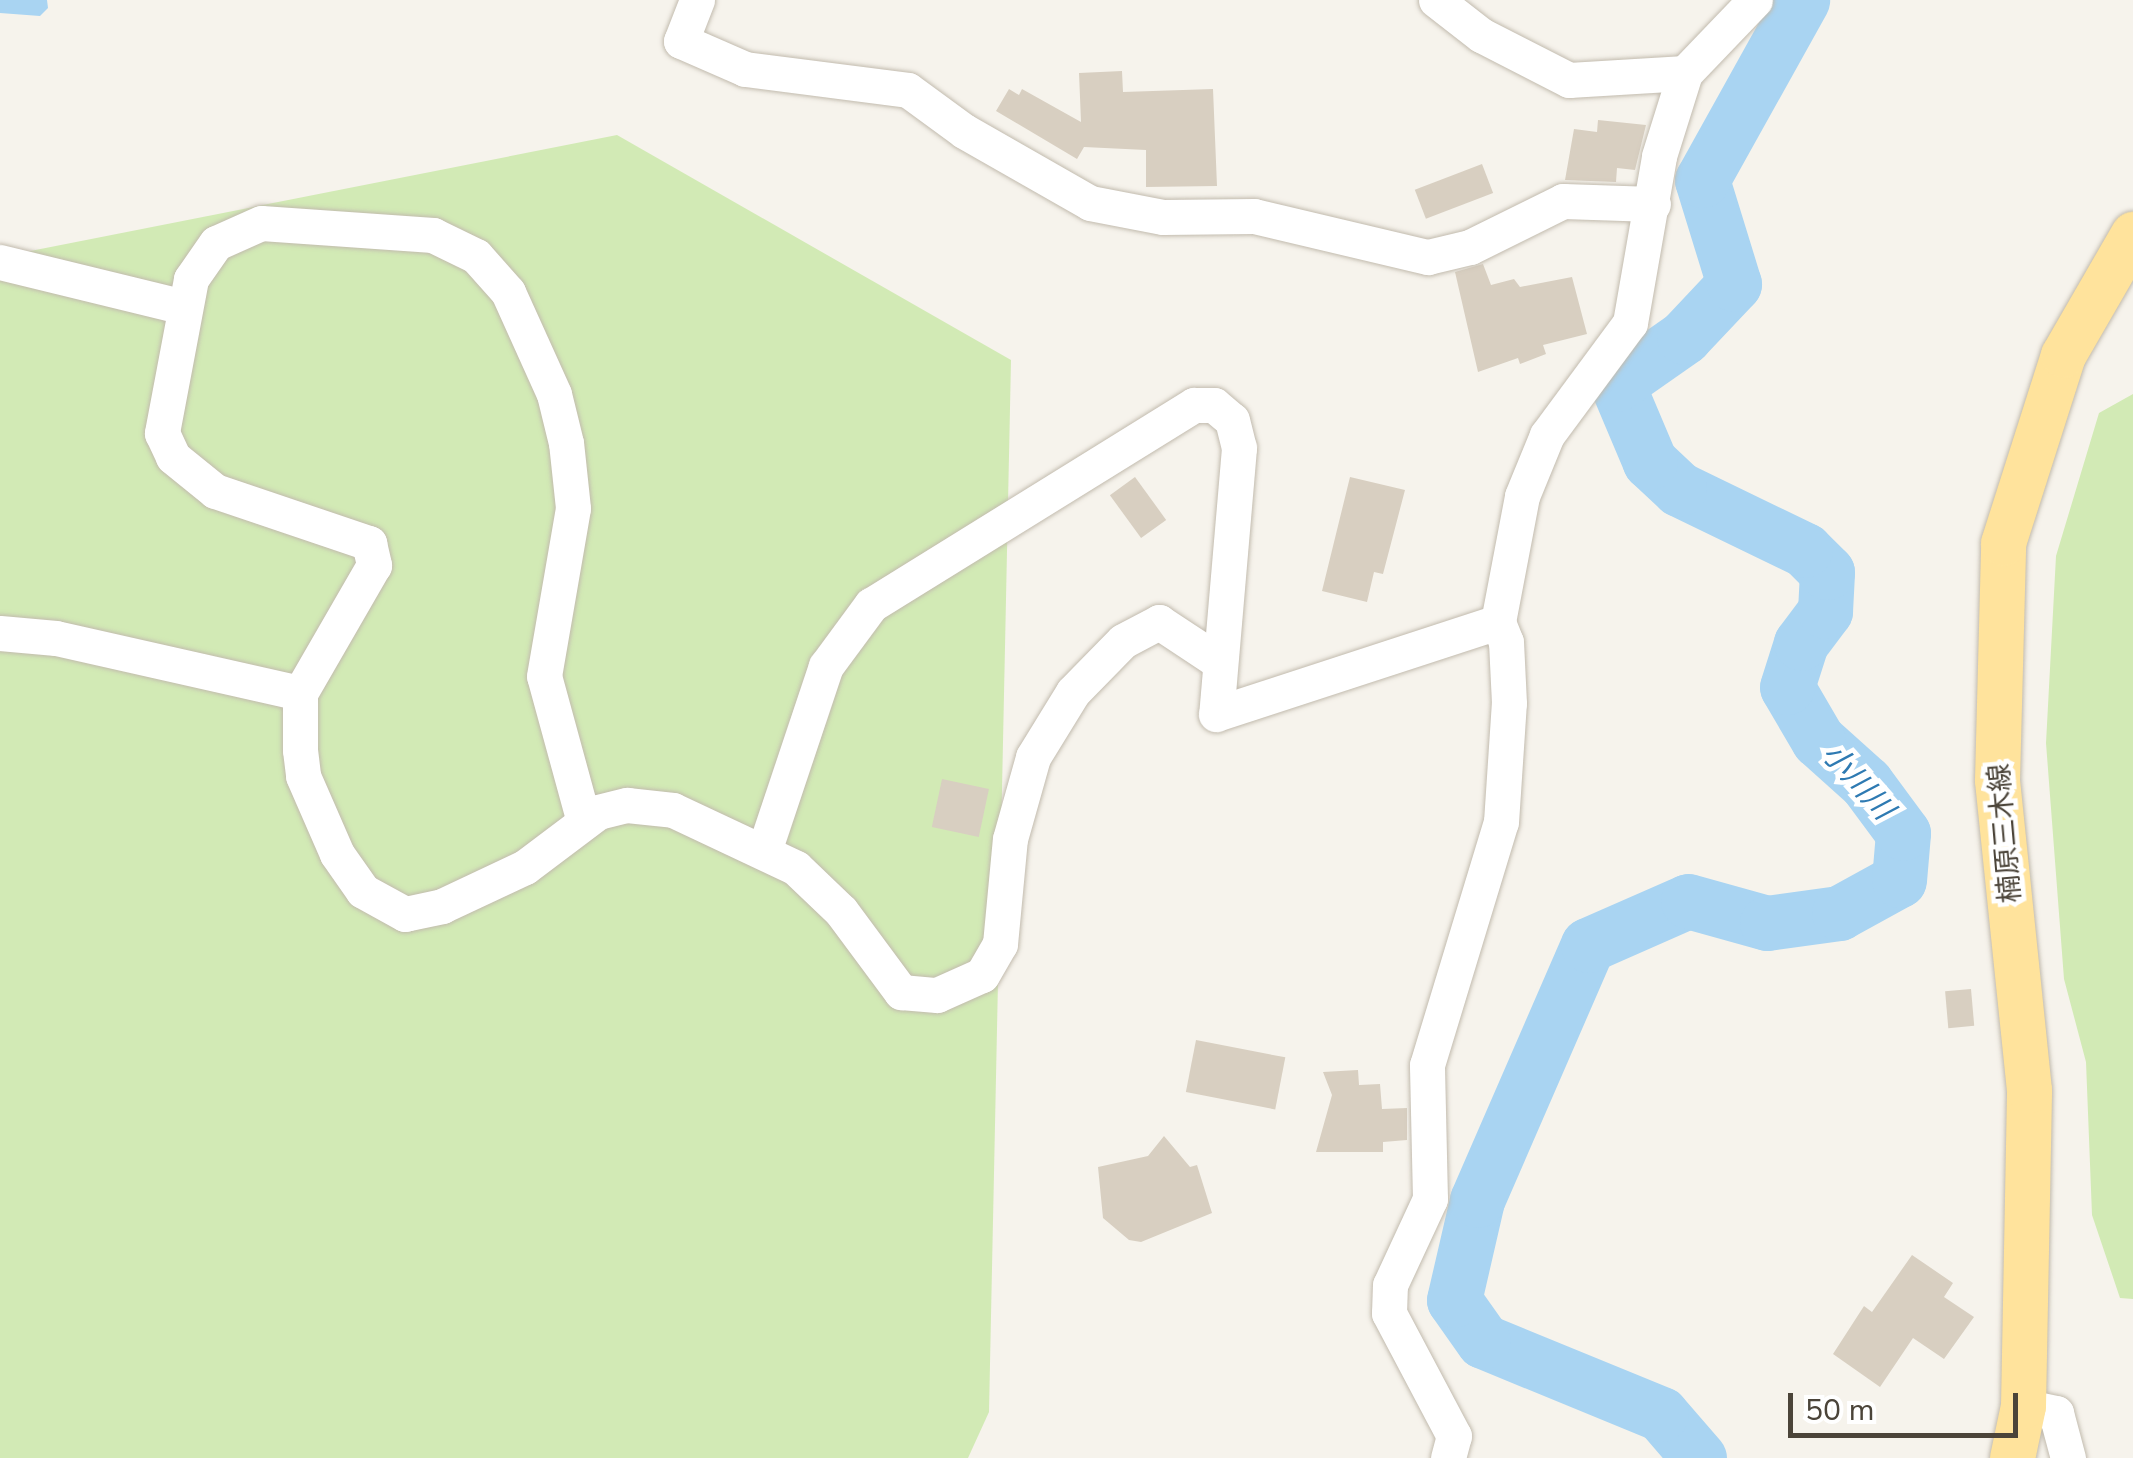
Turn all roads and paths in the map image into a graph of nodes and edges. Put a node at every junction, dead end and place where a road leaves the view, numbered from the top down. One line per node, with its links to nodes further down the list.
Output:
1 (696, 0): 5 (street)
2 (1436, 0): 4 (street)
3 (1755, 0): 4 (street)
4 (1686, 72): 5 (street)
5 (1652, 204): 9 (street)
6 (2133, 234): 15 (main road, 楠原三木線)
7 (0, 262): 8 (street)
8 (185, 307): 12 (street); 13 (street)
9 (1498, 622): 11 (street); 16 (street)
10 (0, 632): 12 (street)
11 (1218, 661): 14 (street); 14 (street)
12 (300, 693): 13 (street)
13 (584, 822): 14 (street)
14 (764, 852)
15 (2023, 1406): 17 (main road, 楠原三木線); 18 (street)
16 (1448, 1458)
17 (2012, 1458)
18 (2068, 1458)

